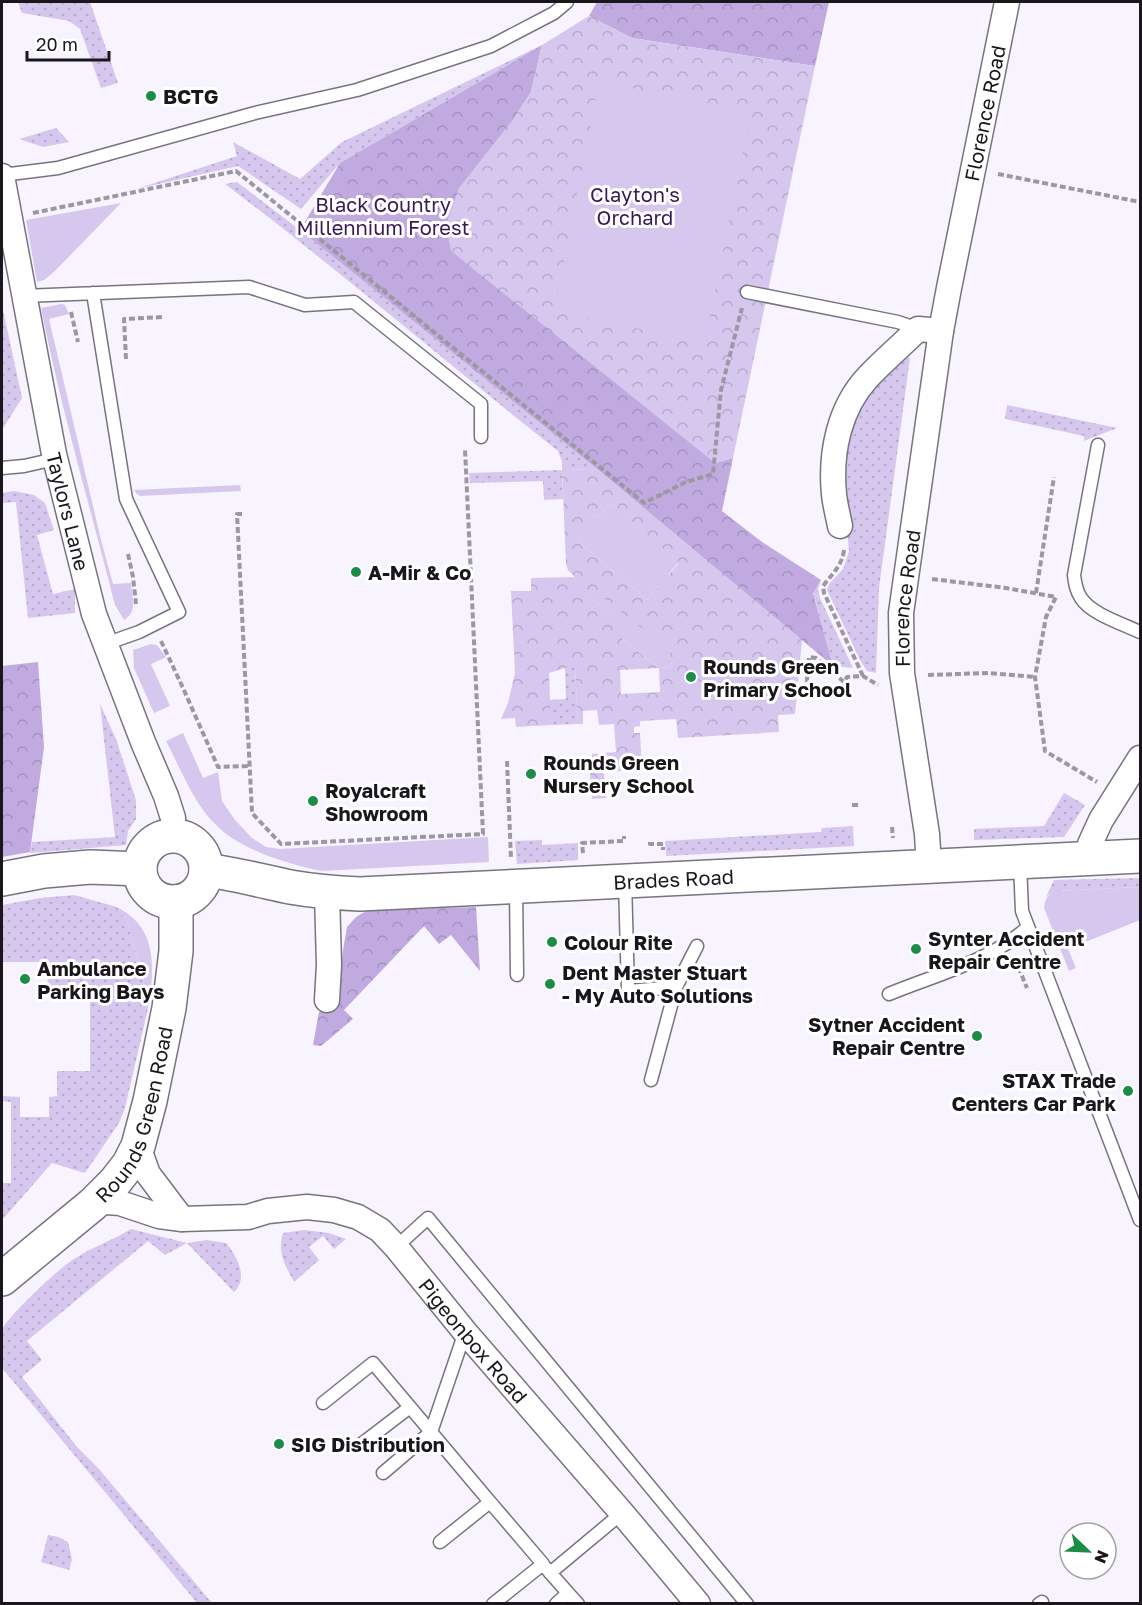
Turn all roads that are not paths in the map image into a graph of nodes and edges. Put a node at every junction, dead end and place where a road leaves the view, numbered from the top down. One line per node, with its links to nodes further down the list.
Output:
1 (567, 2): 3 (lane)
2 (1008, 2): 7 (street, Florence Road)
3 (2, 176): 6 (street, Taylors Lane)
4 (747, 292): 7 (lane)
5 (93, 293): 6 (lane); 8 (lane); 14 (lane)
6 (23, 296): 10 (street, Taylors Lane)
7 (930, 330): 12 (street); 20 (street, Florence Road)
8 (481, 437)
9 (1098, 445): 13 (lane)
10 (55, 459): 11 (lane); 14 (street, Taylors Lane)
11 (2, 468)
12 (840, 526)
13 (1140, 632)
14 (105, 644): 16 (street, Taylors Lane)
15 (1140, 758): 18 (street)
16 (173, 836): 21 (street); 22 (street)
17 (1140, 856): 18 (street, Brades Road)
18 (1090, 858): 19 (street, Brades Road)
19 (1019, 862): 20 (street, Brades Road); 28 (lane)
20 (929, 866): 25 (street, Brades Road)
21 (140, 868): 24 (street); 27 (street)
22 (206, 870): 26 (street, Brades Road); 27 (street)
23 (514, 873): 25 (street, Brades Road); 26 (street, Brades Road); 30 (lane)
24 (2, 879)
25 (625, 881): 31 (lane)
26 (327, 893): 33 (street)
27 (176, 902): 35 (street, Rounds Green Road)
28 (1028, 927): 32 (lane); 38 (lane)
29 (697, 946): 31 (lane)
30 (517, 975)
31 (676, 987): 34 (lane)
32 (889, 994)
33 (327, 1000)
34 (651, 1080)
35 (138, 1146): 36 (street, Rounds Green Road); 37 (street)
36 (93, 1204): 37 (street, Pigeonbox Road); 40 (street, Rounds Green Road)
37 (182, 1219): 39 (street, Pigeonbox Road)
38 (1140, 1220)
39 (396, 1247): 41 (street, Pigeonbox Road); 56 (lane)
40 (2, 1279)
41 (465, 1332): 44 (lane); 48 (street, Pigeonbox Road)
42 (323, 1403): 43 (lane)
43 (410, 1407): 44 (lane); 45 (lane)
44 (431, 1432): 46 (lane); 47 (lane)
45 (359, 1446)
46 (383, 1473)
47 (490, 1502): 49 (lane); 50 (lane)
48 (622, 1513): 50 (lane); 55 (street, Pigeonbox Road)
49 (440, 1542)
50 (547, 1569): 51 (lane); 52 (lane)
51 (568, 1593): 53 (lane); 54 (lane)
52 (493, 1604)
53 (556, 1604)
54 (578, 1604)
55 (698, 1604)
56 (747, 1604)

